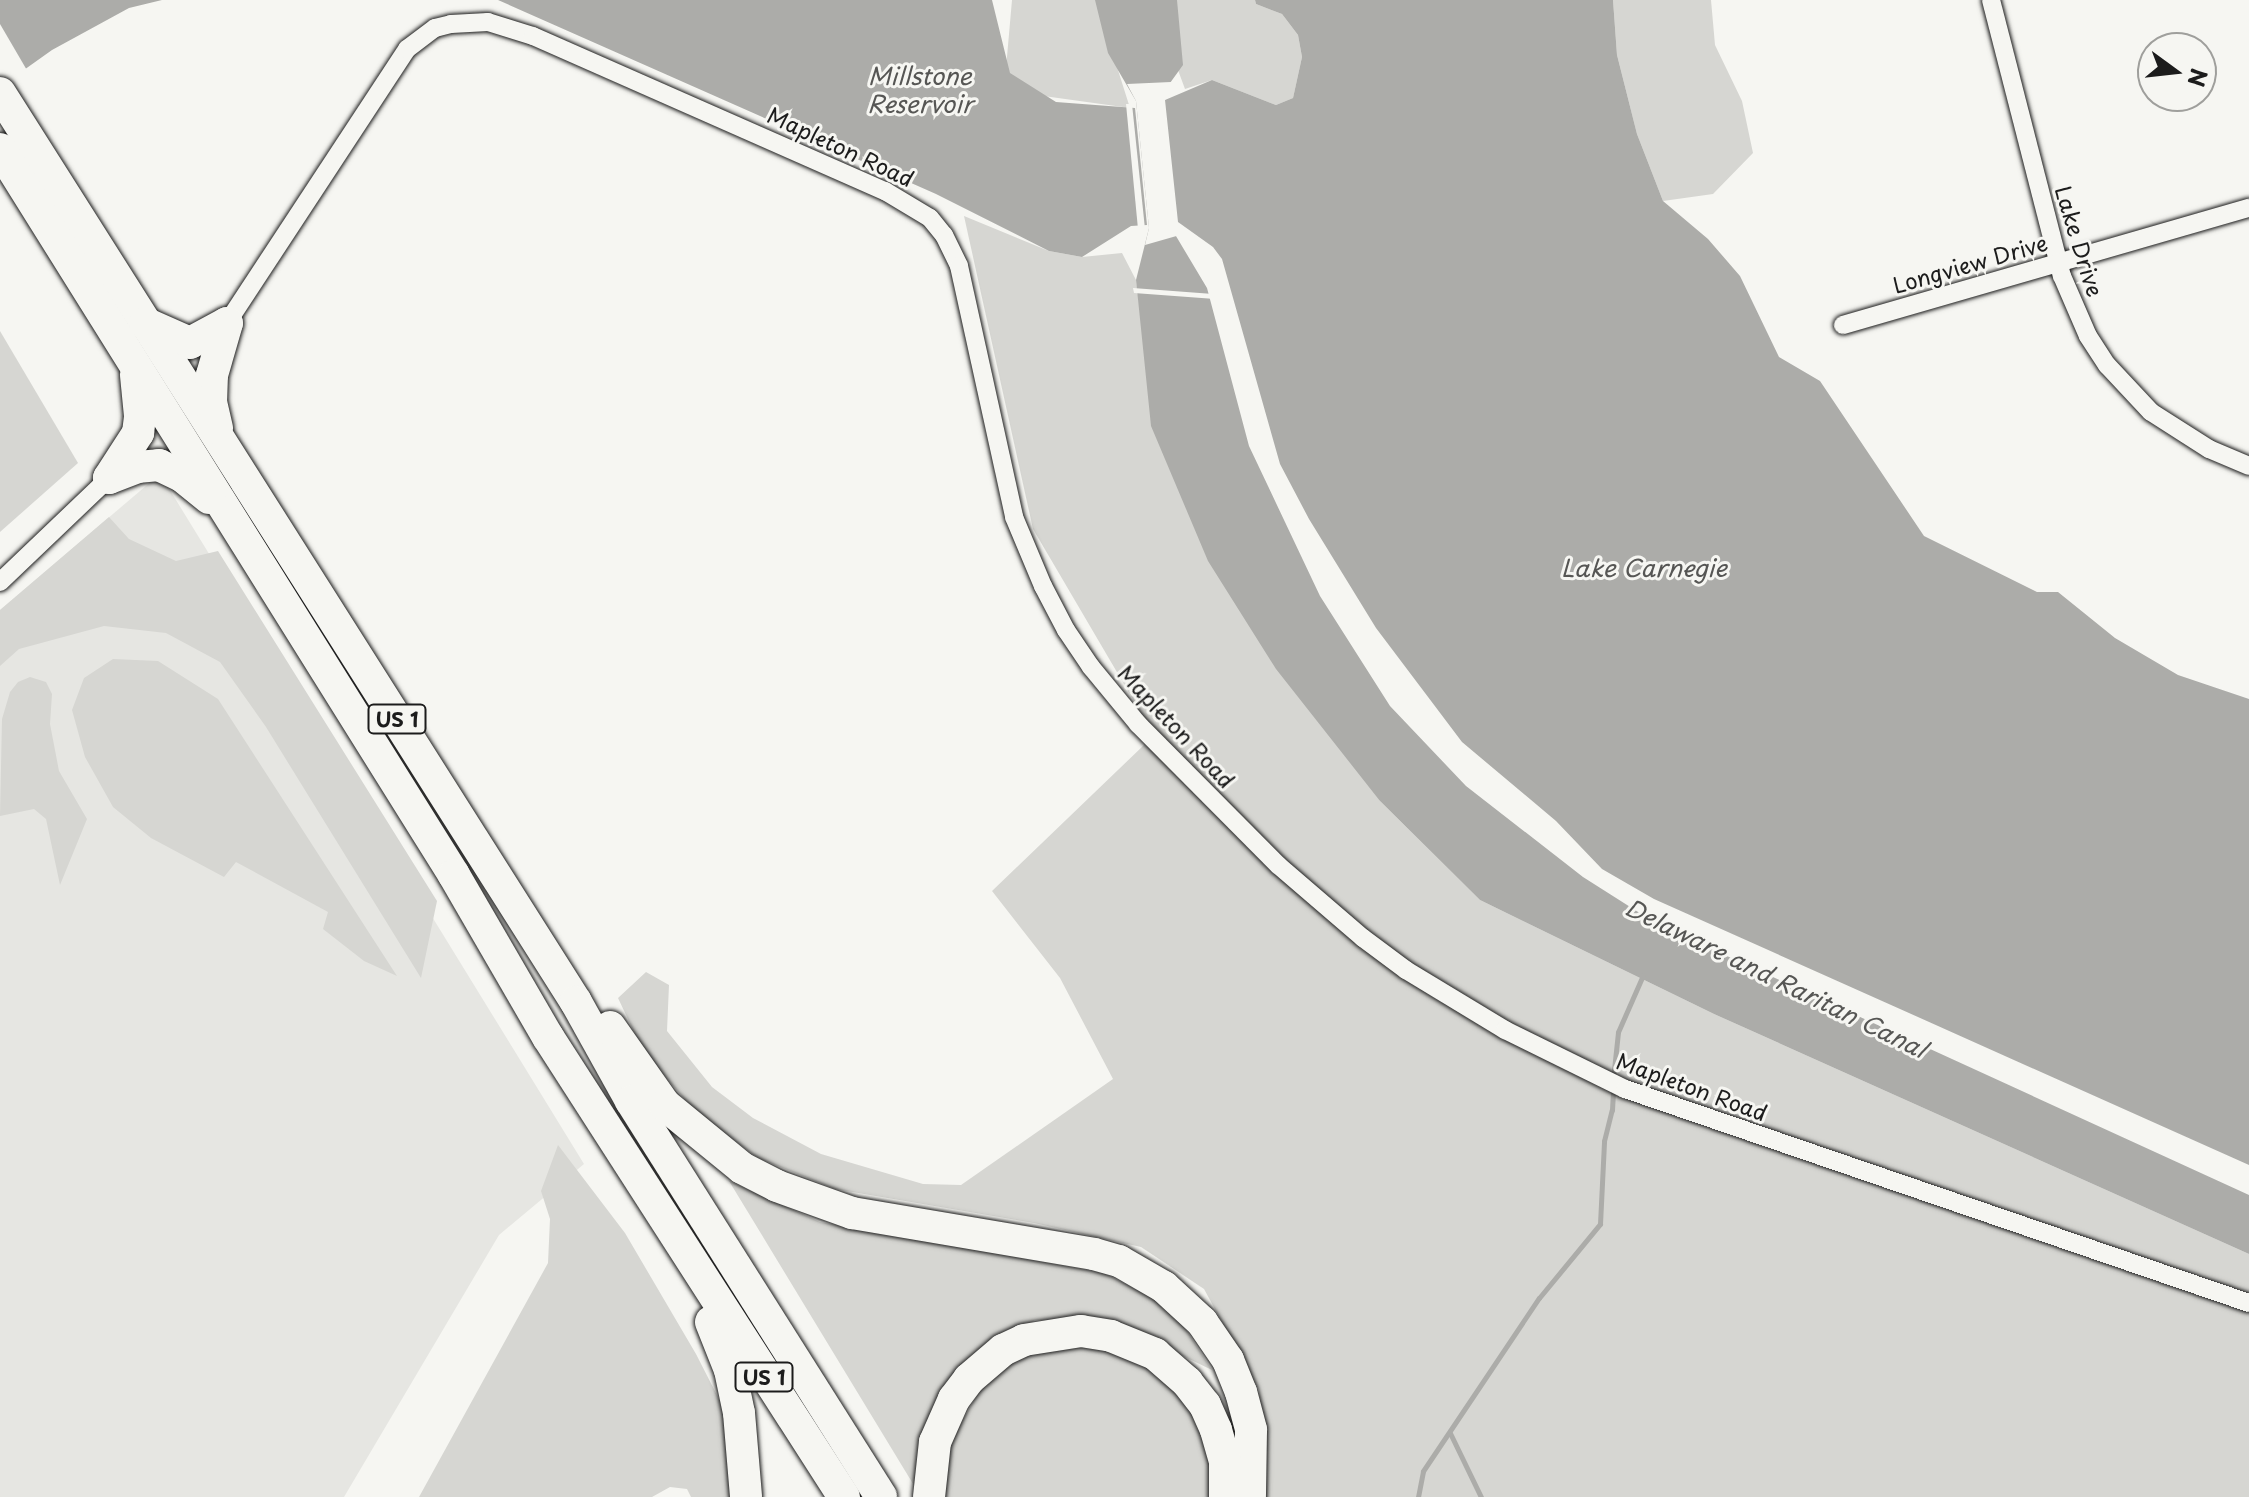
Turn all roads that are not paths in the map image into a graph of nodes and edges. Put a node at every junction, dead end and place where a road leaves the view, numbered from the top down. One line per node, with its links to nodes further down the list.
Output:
1 (1991, 0): 5 (street, Lake Drive)
2 (2, 96): 6 (highway, US 1)
3 (7, 162): 9 (highway, US 1)
4 (2249, 208): 5 (street, Longview Drive)
5 (2059, 263): 8 (street, Longview Drive); 11 (street, Lake Drive)
6 (143, 322): 7 (highway); 10 (highway, US 1)
7 (227, 323): 10 (highway); 17 (street, Mapleton Road)
8 (1843, 325)
9 (135, 368): 12 (highway); 13 (highway, US 1)
10 (219, 435): 15 (highway, US 1)
11 (2249, 466)
12 (109, 478): 13 (highway); 14 (street)
13 (231, 516): 16 (highway, US 1)
14 (0, 582)
15 (576, 1002): 20 (highway, US 1); 23 (highway)
16 (686, 1256): 18 (highway); 19 (highway, US 1)
17 (2249, 1303)
18 (746, 1497)
19 (844, 1497)
20 (881, 1497)
21 (929, 1497): 22 (highway)
22 (1225, 1497)
23 (1250, 1497)

